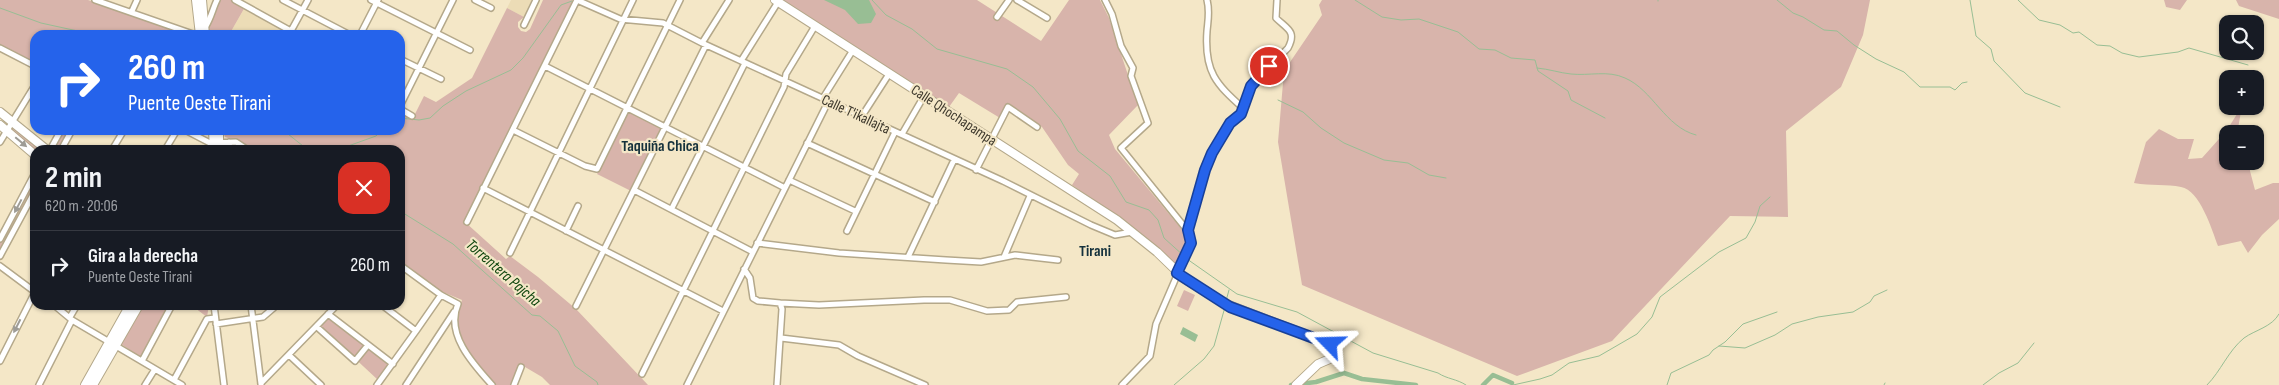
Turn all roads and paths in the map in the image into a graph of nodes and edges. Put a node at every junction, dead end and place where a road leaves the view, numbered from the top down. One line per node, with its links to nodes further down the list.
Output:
1 (95, 0): 25 (street)
2 (137, 0): 25 (street)
3 (196, 0): 33 (street)
4 (202, 0): 34 (street)
5 (217, 0): 35 (street)
6 (235, 0): 36 (street)
7 (283, 0): 24 (street)
8 (308, 0): 24 (street)
9 (453, 0): 40 (street)
10 (475, 0): 23 (street)
11 (536, 0): 29 (street)
12 (633, 0): 28 (street)
13 (680, 0): 30 (street)
14 (728, 0): 41 (street)
15 (1009, 0): 26 (street)
16 (1017, 0): 27 (street)
17 (1105, 0): 98 (street)
18 (1208, 0): 59 (street)
19 (1277, 0): 59 (street)
20 (375, 1): 39 (street); 40 (street)
21 (580, 1): 28 (street, Calle T'ikallajta); 48 (street)
22 (776, 1): 31 (street, Calle Qhochapampa); 46 (street)
23 (491, 8)
24 (303, 10): 37 (street); 38 (street)
25 (132, 12): 32 (street)
26 (998, 17)
27 (1047, 18)
28 (624, 20): 30 (street, Calle T'ikallajta); 53 (street)
29 (524, 25)
30 (666, 26): 41 (street, Calle T'ikallajta); 58 (street)
31 (815, 26): 44 (street, Calle Qhochapampa); 52 (street)
32 (182, 30)
33 (201, 30)
34 (202, 30)
35 (203, 30)
36 (288, 30)
37 (293, 30)
38 (341, 30)
39 (362, 30)
40 (437, 33): 43 (street); 49 (street)
41 (704, 44): 46 (street, Calle T'ikallajta); 65 (street)
42 (1, 50): 47 (street)
43 (470, 50)
44 (853, 50): 50 (street, Calle Qhochapampa); 57 (street)
45 (405, 61): 49 (street)
46 (743, 62): 52 (street, Calle T'ikallajta); 78 (street)
47 (30, 64)
48 (545, 66): 53 (street); 68 (street)
49 (419, 68): 51 (street); 56 (street)
50 (889, 74): 55 (street, Calle Qhochapampa); 63 (street)
51 (441, 79)
52 (784, 80): 57 (street, Calle T'ikallajta); 82 (street)
53 (590, 89): 58 (street); 80 (street)
54 (30, 94): 64 (street)
55 (924, 96): 70 (street); 72 (street, Calle Qhochapampa)
56 (405, 97)
57 (826, 100): 63 (street, Calle T'ikallajta); 74 (street)
58 (627, 107): 65 (street); 80 (street)
59 (1244, 109): 98 (street)
60 (405, 111): 62 (street)
61 (0, 112): 64 (street)
62 (412, 116)
63 (862, 116): 69 (street, Calle T'ikallajta)
64 (14, 123): 67 (street); 75 (street)
65 (665, 126): 78 (street); 89 (street)
66 (1037, 127): 72 (street)
67 (3, 128): 73 (street); 79 (street, one-way to 79)
68 (513, 130): 80 (street); 87 (street)
69 (895, 132): 70 (street, Calle T'ikallajta); 84 (street)
70 (902, 134): 81 (street, Calle T'ikallajta)
71 (195, 135): 76 (street)
72 (991, 140): 83 (street); 102 (street, Calle Qhochapampa)
73 (0, 142)
74 (808, 143): 84 (street); 85 (street)
75 (42, 145)
76 (220, 145): 77 (street)
77 (240, 145)
78 (703, 146): 82 (street); 94 (street)
79 (30, 151)
80 (558, 153): 96 (street)
81 (954, 160): 83 (street, Calle T'ikallajta); 92 (street)
82 (745, 168): 88 (street); 101 (street)
83 (976, 170): 90 (street, Calle T'ikallajta)
84 (874, 174): 92 (street); 95 (street)
85 (789, 180): 88 (street); 95 (street)
86 (30, 182): 103 (street, one-way to 103)
87 (483, 188): 96 (street); 97 (street)
88 (785, 188): 104 (street)
89 (634, 190): 94 (street); 105 (street)
90 (1030, 196): 102 (street, Calle T'ikallajta); 110 (street)
91 (30, 201): 108 (street)
92 (935, 202): 109 (street)
93 (578, 206): 99 (street)
94 (672, 208): 101 (street)
95 (855, 211): 100 (street)
96 (530, 212): 99 (street); 107 (street)
97 (467, 222)
98 (1188, 230): 115 (street)
99 (566, 231): 105 (street)
100 (847, 231)
101 (712, 232): 106 (street); 117 (street)
102 (1132, 232): 115 (street, Calle Qhochapampa)
103 (0, 239)
104 (757, 243): 106 (street); 109 (street)
105 (604, 250): 117 (street); 122 (street)
106 (753, 252): 114 (street)
107 (510, 253)
108 (0, 256)
109 (908, 256): 110 (street)
110 (1004, 257): 111 (street)
111 (1058, 260)
112 (0, 266): 116 (street)
113 (405, 269): 118 (street)
114 (744, 269): 121 (street); 133 (street)
115 (1178, 270): 167 (street); 168 (street, Calle Qhochapampa)
116 (30, 286)
117 (683, 291): 133 (street); 150 (street)
118 (441, 295): 134 (street); 140 (street)
119 (30, 297): 145 (street, one-way to 145)
120 (1066, 297): 121 (street)
121 (780, 303): 141 (street)
122 (576, 306)
123 (60, 310): 136 (street)
124 (75, 310): 136 (street)
125 (128, 310): 142 (street)
126 (136, 310): 142 (street)
127 (169, 310): 146 (street)
128 (215, 310): 138 (street)
129 (252, 310): 137 (street)
130 (271, 310): 137 (street)
131 (332, 310): 135 (street)
132 (388, 310): 140 (street)
133 (723, 311): 164 (street)
134 (454, 312): 153 (street); 162 (street)
135 (328, 314): 139 (street); 143 (street)
136 (71, 319): 142 (street); 154 (street)
137 (253, 320): 138 (street); 152 (street)
138 (216, 321): 151 (street); 159 (street)
139 (317, 327): 143 (street); 144 (street)
140 (416, 332): 147 (street)
141 (781, 338): 165 (street); 166 (street)
142 (113, 344): 146 (street); 155 (street); 156 (street)
143 (368, 345): 147 (street)
144 (289, 355): 152 (street); 160 (street)
145 (0, 361)
146 (142, 361): 149 (street)
147 (393, 364): 161 (street)
148 (521, 367): 163 (street)
149 (155, 369): 151 (street); 157 (street)
150 (642, 374)
151 (174, 380): 158 (street)
152 (261, 384)
153 (490, 384)
154 (39, 385)
155 (85, 385)
156 (93, 385)
157 (145, 385)
158 (182, 385)
159 (224, 385)
160 (321, 385)
161 (377, 385)
162 (406, 385)
163 (514, 385)
164 (687, 385)
165 (777, 385)
166 (926, 385)
167 (1122, 385)
168 (1296, 385)

